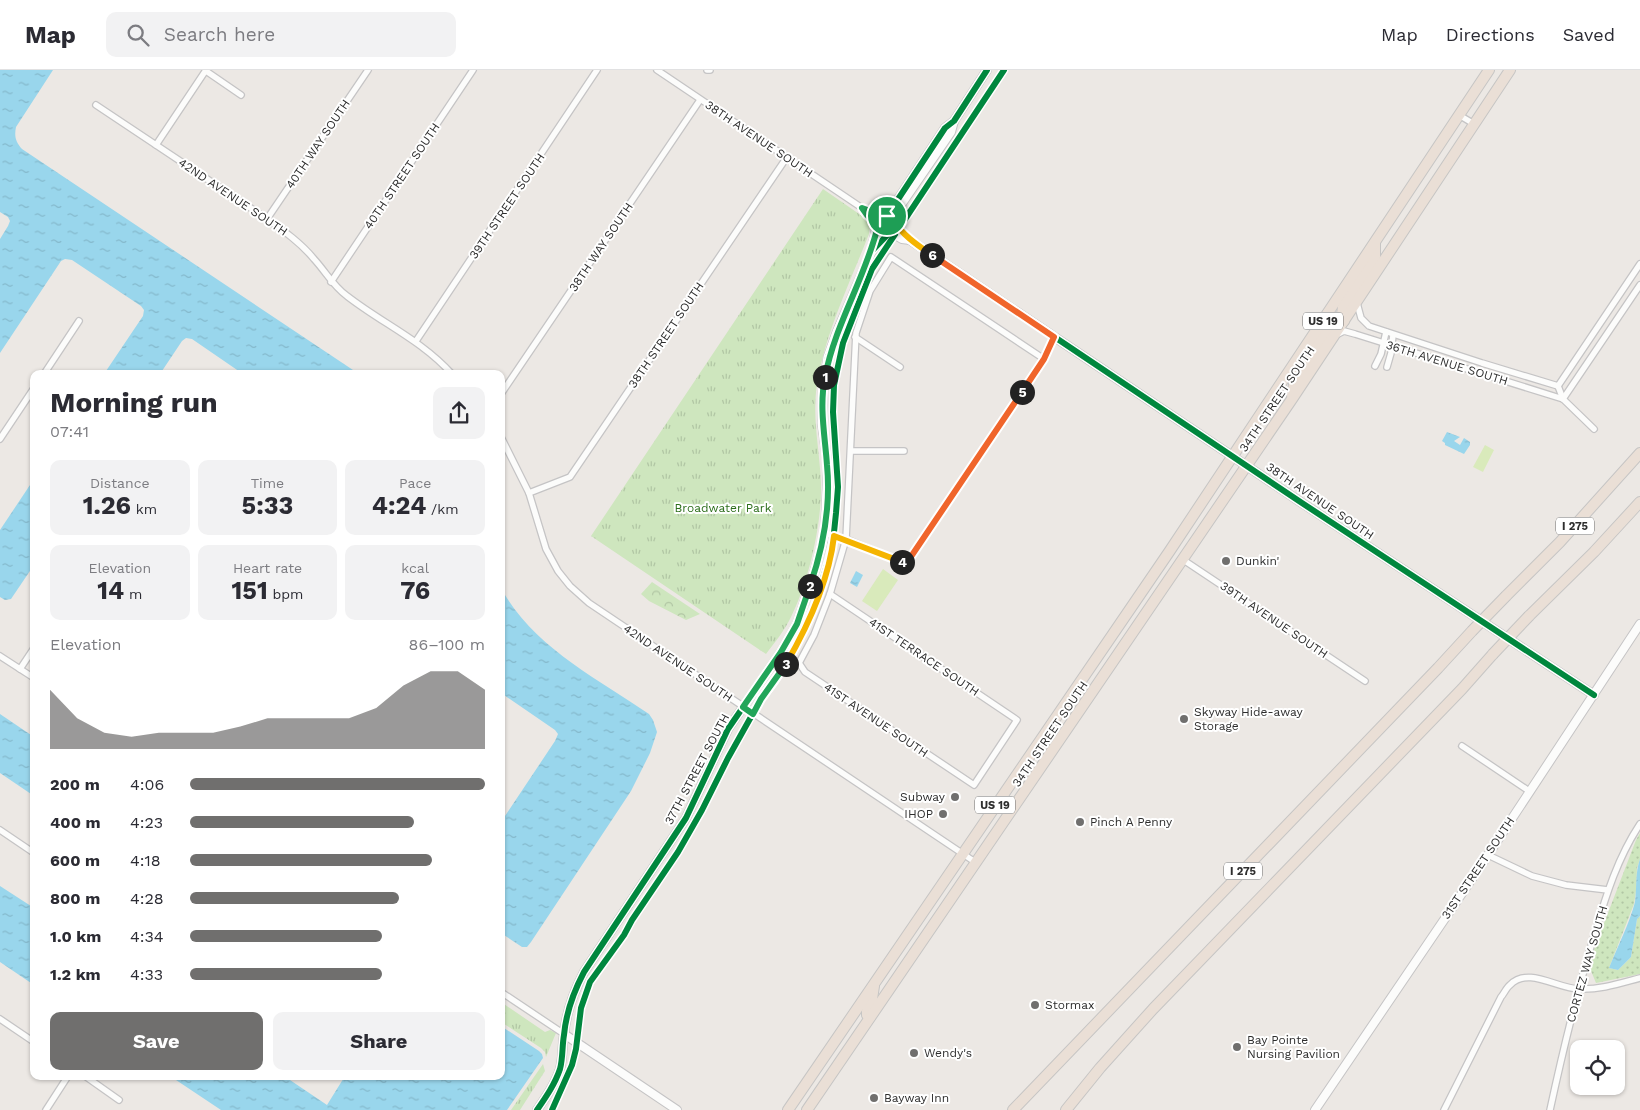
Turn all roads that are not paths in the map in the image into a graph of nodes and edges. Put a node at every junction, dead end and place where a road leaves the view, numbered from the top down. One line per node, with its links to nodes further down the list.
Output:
1 (206, 70): 9 (street); 14 (street)
2 (368, 70): 18 (street, 40TH WAY SOUTH)
3 (473, 70): 25 (street, 40TH STREET SOUTH)
4 (597, 70): 36 (street, 39TH STREET SOUTH)
5 (657, 70): 10 (street, 38TH AVENUE SOUTH)
6 (987, 70): 17 (street)
7 (1489, 70): 12 (highway, 34TH STREET SOUTH / US 19)
8 (1510, 70): 13 (highway, 34TH STREET SOUTH / US 19)
9 (241, 95)
10 (700, 100): 15 (street, 38TH AVENUE SOUTH); 46 (street, 38TH WAY SOUTH)
11 (96, 105): 14 (street, 42ND AVENUE SOUTH)
12 (1459, 115): 13 (street); 22 (highway, 34TH STREET SOUTH / US 19)
13 (1474, 124): 27 (highway, 34TH STREET SOUTH / US 19)
14 (156, 145): 18 (street, 42ND AVENUE SOUTH)
15 (786, 157): 16 (street, 38TH AVENUE SOUTH); 58 (street, 38TH STREET SOUTH)
16 (862, 208): 17 (street, 38TH AVENUE SOUTH); 19 (street, 38TH AVENUE SOUTH)
17 (889, 218): 19 (street); 20 (street); 21 (street, 38TH AVENUE SOUTH)
18 (267, 219): 25 (street, 42ND AVENUE SOUTH)
19 (878, 225): 20 (street); 23 (street, 37TH STREET SOUTH)
20 (890, 232): 21 (street, 38TH AVENUE SOUTH); 23 (street, 37TH STREET SOUTH)
21 (910, 240): 34 (street, 38TH AVENUE SOUTH)
22 (1375, 244): 28 (highway, 34TH STREET SOUTH / US 19); 30 (highway)
23 (871, 252): 60 (street, 37TH STREET SOUTH)
24 (1640, 264): 45 (street)
25 (331, 282): 36 (street, 42ND AVENUE SOUTH)
26 (1640, 285): 49 (street)
27 (1357, 300): 30 (highway, 34TH STREET SOUTH / US 19); 31 (street, 36TH AVENUE SOUTH)
28 (1328, 313): 48 (highway); 56 (highway, 34TH STREET SOUTH / US 19)
29 (79, 321): 43 (street)
30 (1344, 321): 35 (highway, 34TH STREET SOUTH / US 19)
31 (1386, 332): 32 (street, 36TH AVENUE SOUTH); 37 (street)
32 (1393, 335): 38 (street); 45 (street, 36TH AVENUE SOUTH)
33 (856, 337): 39 (street); 42 (street); 53 (street)
34 (1054, 337): 39 (street); 56 (street, 38TH AVENUE SOUTH)
35 (1332, 338): 37 (street, 36TH AVENUE SOUTH); 48 (highway, 34TH STREET SOUTH / US 19)
36 (416, 341): 44 (street, 42ND AVENUE SOUTH)
37 (1384, 343): 38 (street, 36TH AVENUE SOUTH); 40 (street)
38 (1392, 346): 41 (street); 49 (street, 36TH AVENUE SOUTH)
39 (1044, 359): 61 (street)
40 (1375, 366)
41 (1387, 366)
42 (900, 367)
43 (47, 370)
44 (448, 370)
45 (1558, 386): 49 (street, 36TH AVENUE SOUTH)
46 (505, 388)
47 (30, 394): 51 (street)
48 (1292, 399): 57 (highway, 34TH STREET SOUTH / US 19)
49 (1562, 399): 50 (street, 36TH AVENUE SOUTH)
50 (1594, 429)
51 (0, 439)
52 (505, 445): 58 (street, 42ND AVENUE SOUTH)
53 (851, 450): 54 (street); 61 (street)
54 (904, 452)
55 (1640, 453): 106 (highway, I 275, bridge)
56 (1232, 456): 57 (street, 38TH AVENUE SOUTH); 63 (highway, 34TH STREET SOUTH / US 19)
57 (1246, 465): 62 (highway, 34TH STREET SOUTH / US 19); 75 (street, 38TH AVENUE SOUTH)
58 (529, 493): 77 (street, 42ND AVENUE SOUTH)
59 (1640, 502): 107 (highway, I 275, bridge)
60 (825, 533): 61 (street); 68 (street, 37TH STREET SOUTH)
61 (846, 539): 64 (street)
62 (1182, 559): 67 (highway, 34TH STREET SOUTH / US 19); 74 (street, 39TH AVENUE SOUTH)
63 (1141, 592): 66 (highway, 34TH STREET SOUTH / US 19); 67 (highway)
64 (830, 594): 71 (street); 79 (street, 41ST TERRACE SOUTH)
65 (1638, 630): 75 (street, 31ST STREET SOUTH)
66 (1110, 638): 76 (highway); 84 (highway, 34TH STREET SOUTH / US 19)
67 (1123, 646): 76 (highway, 34TH STREET SOUTH / US 19)
68 (781, 652): 71 (street, 41ST AVENUE SOUTH); 77 (street, 37TH STREET SOUTH)
69 (30, 654): 72 (street)
70 (0, 656): 72 (street)
71 (798, 663): 79 (street, 41ST AVENUE SOUTH)
72 (20, 669): 73 (street)
73 (30, 675)
74 (1365, 681)
75 (1594, 695): 80 (street, 31ST STREET SOUTH)
76 (1089, 697): 86 (highway, 34TH STREET SOUTH / US 19)
77 (743, 707): 84 (street, 42ND AVENUE SOUTH); 95 (street, 37TH STREET SOUTH)
78 (1462, 746): 80 (street)
79 (974, 785)
80 (1529, 791): 85 (street, 31ST STREET SOUTH)
81 (1640, 824): 87 (street, CORTEZ WAY SOUTH)
82 (0, 830): 83 (street)
83 (30, 850)
84 (962, 853): 86 (street, 42ND AVENUE SOUTH); 89 (highway, 34TH STREET SOUTH / US 19)
85 (1488, 855): 87 (street); 108 (street, 31ST STREET SOUTH)
86 (975, 862): 93 (highway, 34TH STREET SOUTH / US 19)
87 (1608, 890): 90 (street, CORTEZ WAY SOUTH)
88 (1640, 978): 90 (street)
89 (874, 982): 92 (highway, 34TH STREET SOUTH / US 19); 93 (highway)
90 (1579, 989): 109 (street); 110 (street, CORTEZ WAY SOUTH)
91 (505, 995): 95 (street)
92 (856, 1010): 97 (highway); 104 (highway, 34TH STREET SOUTH / US 19)
93 (870, 1017): 97 (highway, 34TH STREET SOUTH / US 19)
94 (0, 1019): 96 (street)
95 (564, 1034): 102 (street, 37TH STREET SOUTH); 103 (street)
96 (30, 1039)
97 (850, 1047): 105 (highway, 34TH STREET SOUTH / US 19)
98 (65, 1080): 101 (street)
99 (91, 1080): 100 (street)
100 (119, 1100)
101 (46, 1110)
102 (537, 1110)
103 (677, 1110)
104 (788, 1110)
105 (807, 1110)
106 (1013, 1110)
107 (1066, 1110)
108 (1315, 1110)
109 (1444, 1110)
110 (1550, 1110)

